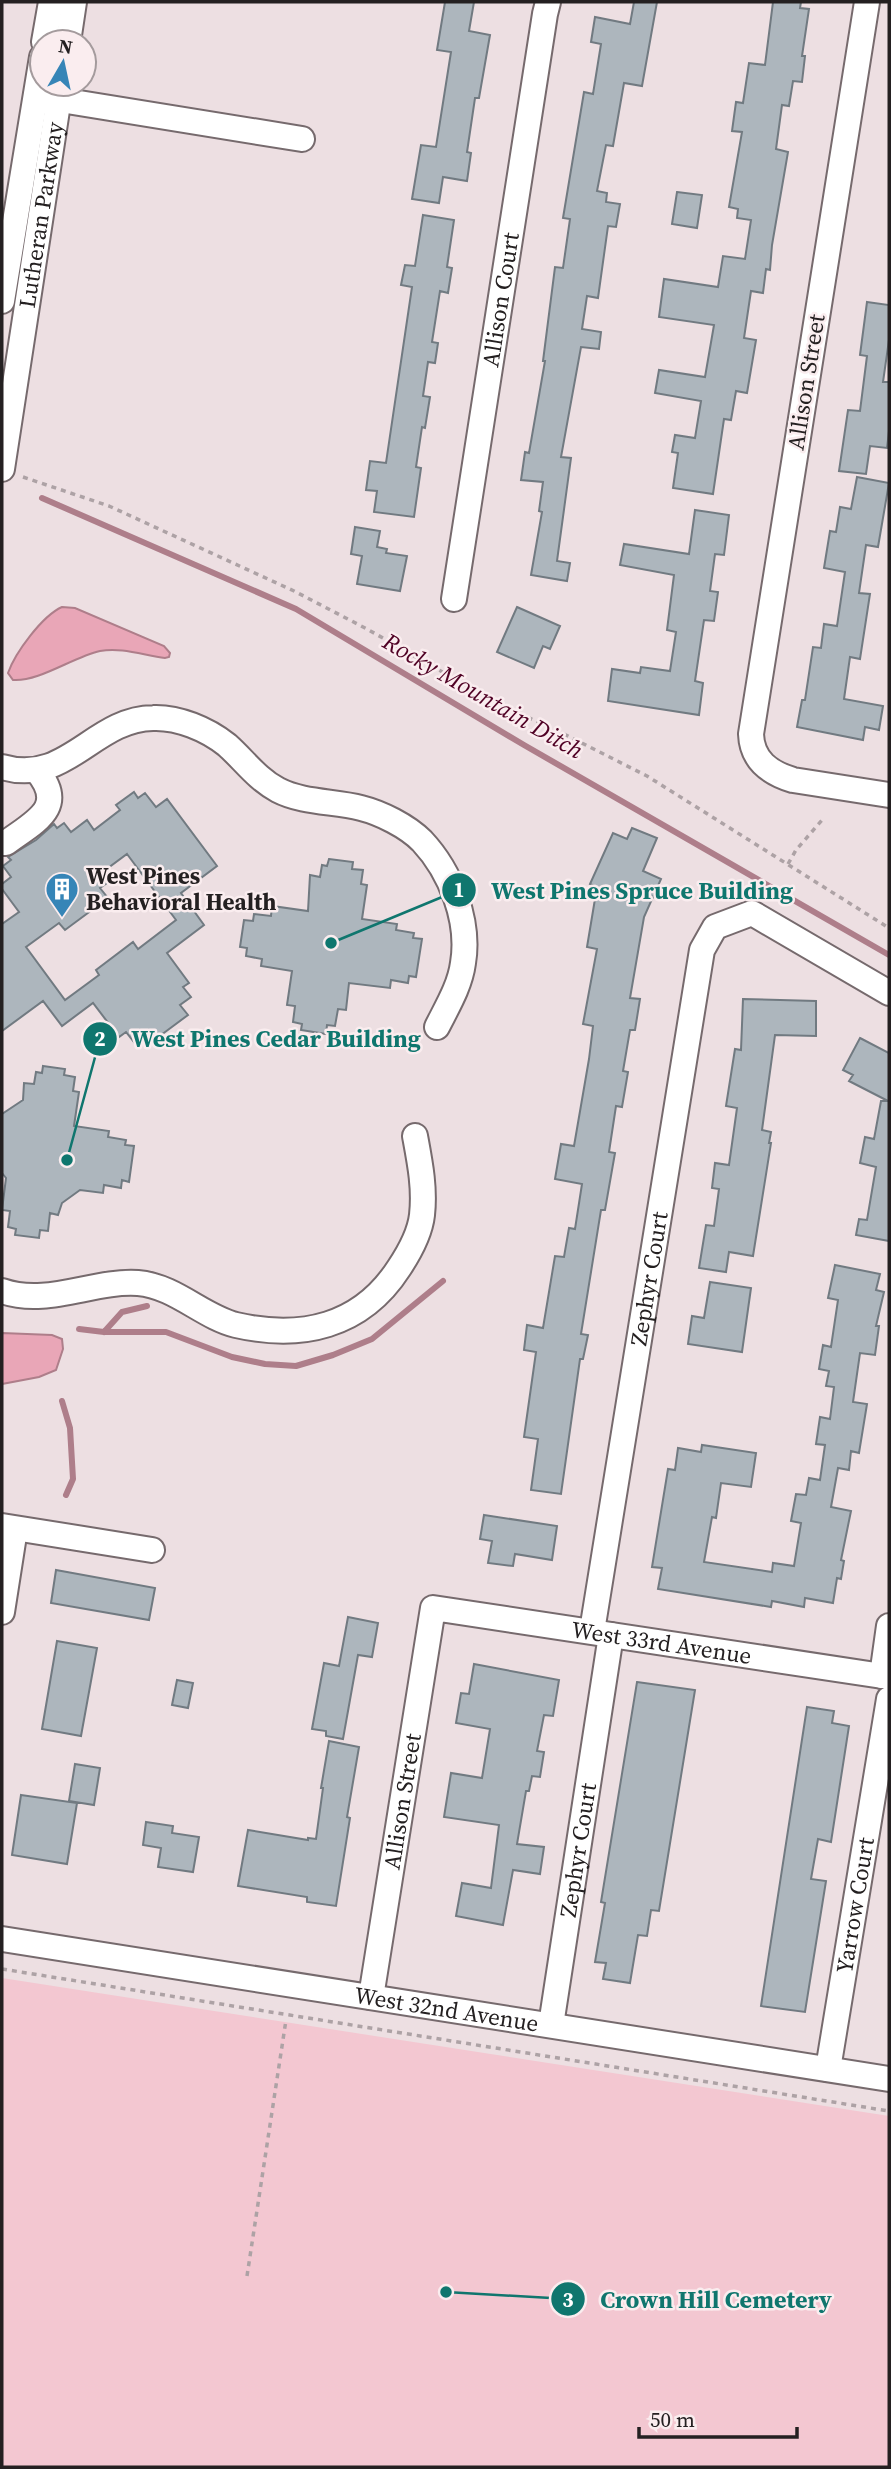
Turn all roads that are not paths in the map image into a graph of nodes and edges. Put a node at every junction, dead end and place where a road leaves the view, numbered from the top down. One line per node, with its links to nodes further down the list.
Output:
1 (51, 2): 5 (street)
2 (74, 2): 6 (street)
3 (548, 2): 13 (street, Allison Court)
4 (867, 2): 16 (street, Allison Street)
5 (46, 28)
6 (70, 28)
7 (51, 98): 10 (street, Lutheran Parkway)
8 (74, 98): 9 (street)
9 (302, 139)
10 (15, 255): 11 (street, Lutheran Parkway); 12 (street, Lutheran Parkway)
11 (2, 301)
12 (9, 472)
13 (454, 599)
14 (2, 767): 15 (street)
15 (37, 771): 17 (street); 19 (street)
16 (889, 795)
17 (2, 843)
18 (889, 993): 27 (street, Zephyr Court)
19 (437, 1027)
20 (415, 1136): 21 (street)
21 (2, 1291)
22 (8, 1527): 23 (street); 25 (street)
23 (152, 1550)
24 (433, 1608): 27 (street, West 33rd Avenue); 31 (street, Allison Street)
25 (2, 1612)
26 (889, 1626): 28 (street)
27 (602, 1633): 28 (street, West 33rd Avenue); 32 (street, Zephyr Court)
28 (886, 1676)
29 (889, 1699): 33 (street, Yarrow Court)
30 (2, 1939): 31 (street, West 32nd Avenue)
31 (371, 1997): 32 (street, West 32nd Avenue)
32 (551, 2025): 33 (street, West 32nd Avenue)
33 (828, 2069): 34 (street, West 32nd Avenue)
34 (889, 2078)

